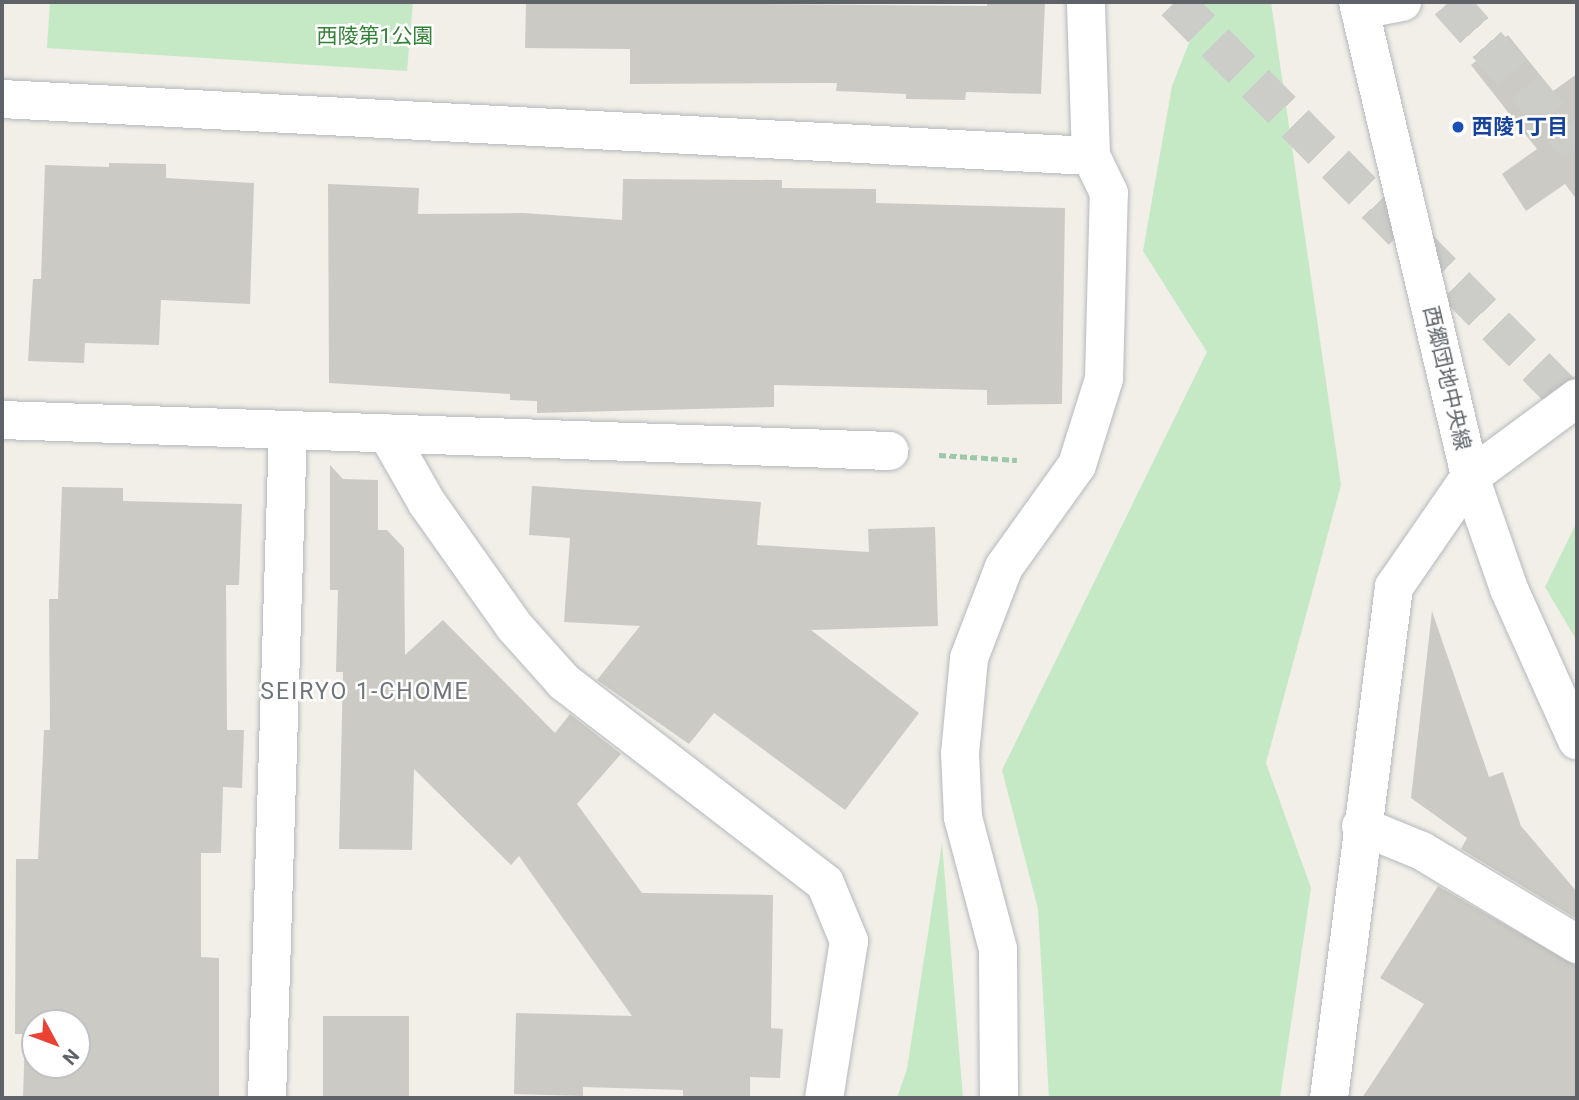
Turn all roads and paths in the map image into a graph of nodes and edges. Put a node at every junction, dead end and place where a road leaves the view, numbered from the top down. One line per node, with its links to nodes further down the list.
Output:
1 (1086, 2): 5 (street)
2 (1402, 2): 3 (street)
3 (1359, 6): 12 (street, 西郷団地中央線)
4 (2, 99): 5 (street)
5 (1091, 156): 11 (street)
6 (1577, 398): 12 (street)
7 (2, 420): 8 (street)
8 (288, 430): 9 (street); 16 (street)
9 (387, 433): 10 (street); 17 (street)
10 (889, 451): 11 (path)
11 (1077, 465): 18 (street)
12 (1470, 477): 13 (street, 西郷団地中央線); 14 (street)
13 (1577, 740)
14 (1361, 826): 15 (street); 19 (street)
15 (1577, 944)
16 (267, 1098)
17 (824, 1098)
18 (999, 1098)
19 (1329, 1098)

